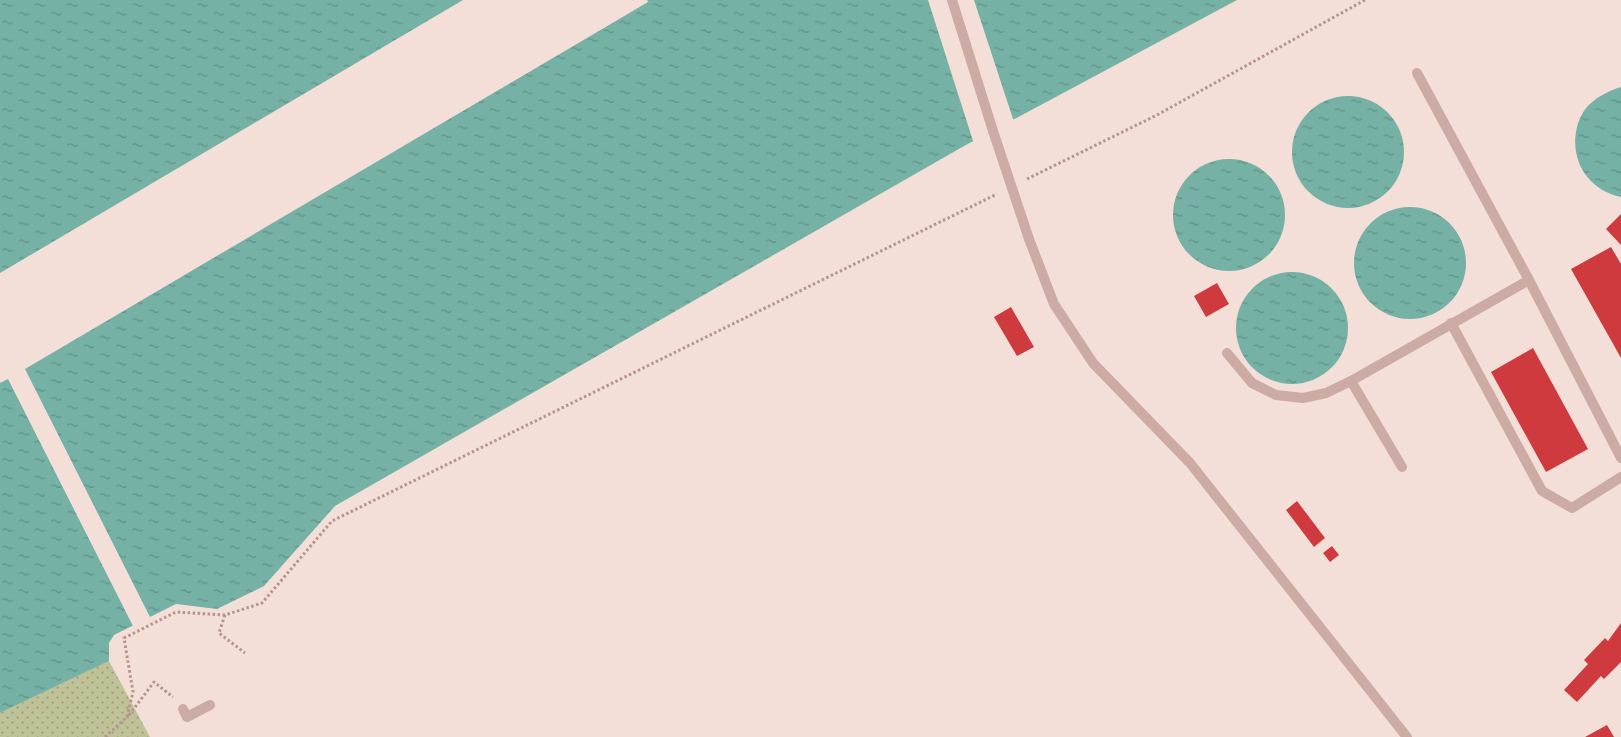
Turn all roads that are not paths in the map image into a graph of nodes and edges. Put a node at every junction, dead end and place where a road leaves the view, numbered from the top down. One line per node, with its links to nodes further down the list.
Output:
1 (952, 0): 12 (lane, bridge)
2 (1417, 73): 3 (lane)
3 (1528, 280): 4 (lane); 7 (lane)
4 (1451, 323): 6 (lane); 9 (lane)
5 (1227, 353): 6 (lane)
6 (1351, 381): 8 (lane)
7 (1621, 458)
8 (1402, 467)
9 (1621, 477)
10 (210, 705): 11 (lane)
11 (184, 709)
12 (1407, 737)

